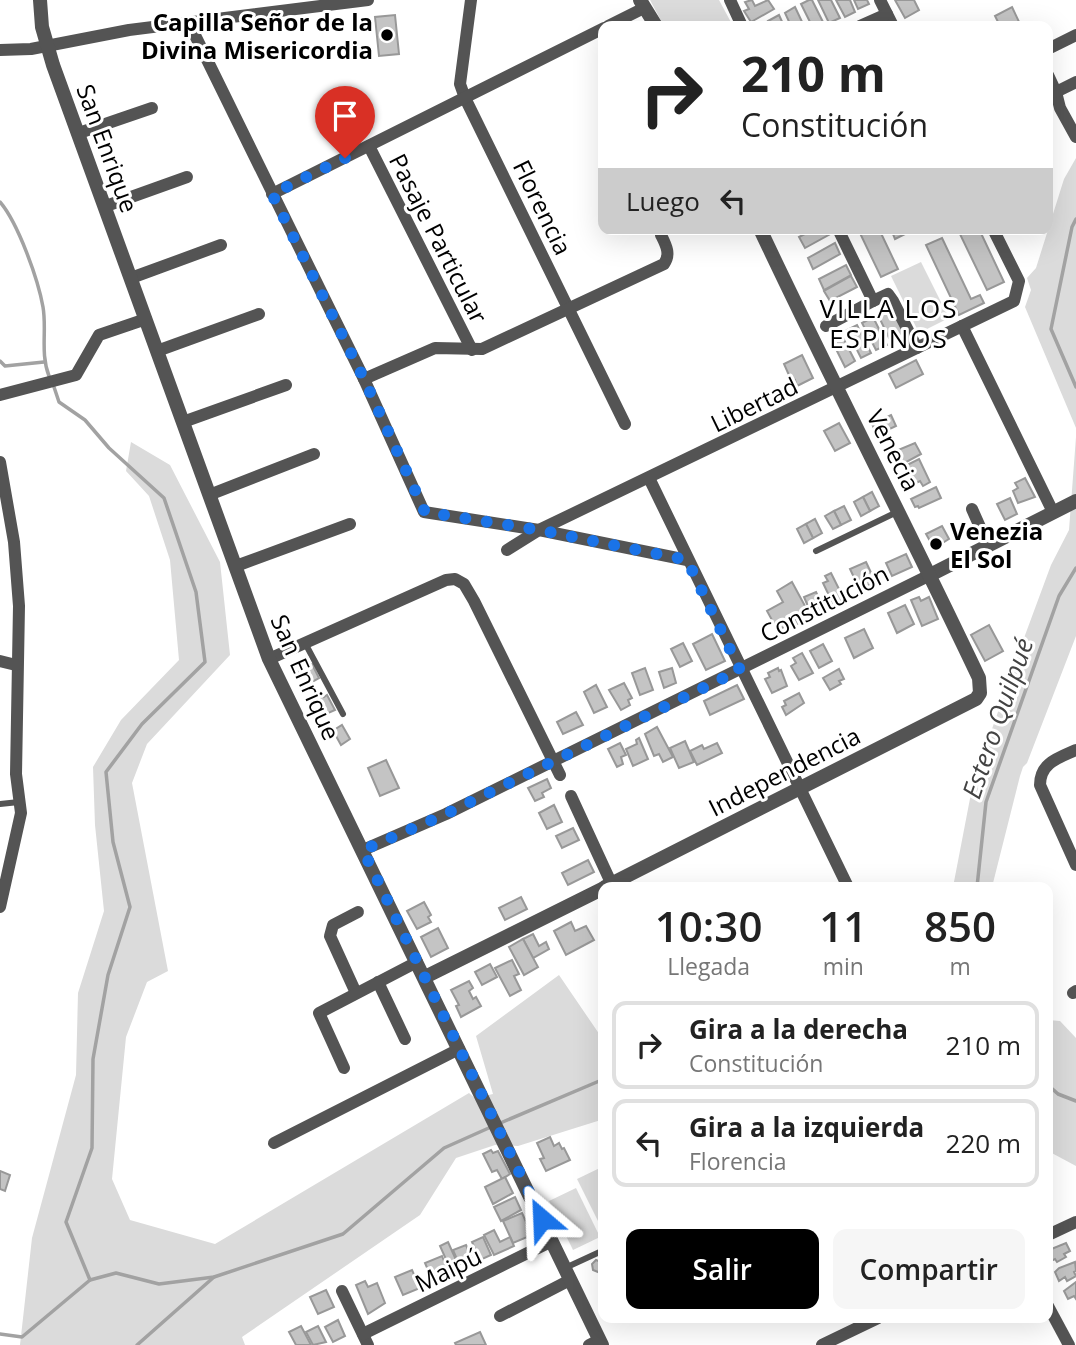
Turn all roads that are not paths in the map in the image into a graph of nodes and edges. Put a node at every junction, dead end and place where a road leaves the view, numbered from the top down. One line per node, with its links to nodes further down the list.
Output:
1 (40, 0): 17 (street, San Enrique)
2 (368, 0): 13 (street)
3 (471, 0): 22 (street, Florencia)
4 (730, 0): 10 (street)
5 (880, 0): 7 (street)
6 (642, 4): 8 (street); 9 (street)
7 (887, 14): 11 (street); 12 (street)
8 (615, 21)
9 (653, 21)
10 (740, 21)
11 (871, 21)
12 (890, 21)
13 (189, 23): 17 (street); 28 (street)
14 (598, 31): 22 (street)
15 (1076, 35): 16 (street)
16 (1053, 46)
17 (47, 47): 18 (street); 24 (street, San Enrique)
18 (0, 50)
19 (1076, 82): 21 (street)
20 (1053, 86): 21 (street)
21 (1056, 92): 25 (street)
22 (465, 98): 26 (street); 37 (street, Florencia)
23 (152, 108): 24 (street)
24 (79, 133): 29 (street, San Enrique)
25 (1076, 137)
26 (369, 146): 28 (street); 43 (street, Pasaje Particular)
27 (187, 177): 29 (street)
28 (272, 194): 45 (street)
29 (106, 206): 35 (street, San Enrique)
30 (662, 235): 37 (street)
31 (763, 235): 47 (street, Venecia)
32 (841, 235): 36 (street)
33 (996, 235): 41 (street, Libertad)
34 (221, 245): 35 (street)
35 (131, 278): 39 (street, San Enrique)
36 (873, 301): 40 (street); 42 (street)
37 (570, 309): 43 (street); 50 (street, Florencia)
38 (259, 314): 44 (street)
39 (146, 319): 44 (street, San Enrique); 48 (street)
40 (826, 326)
41 (962, 326): 42 (street, Libertad); 58 (street)
42 (917, 348): 47 (street, Libertad)
43 (472, 350): 45 (street)
44 (157, 351): 49 (street, San Enrique)
45 (364, 379): 60 (street)
46 (286, 385): 49 (street)
47 (837, 388): 53 (street, Libertad); 57 (street, Venecia)
48 (0, 395)
49 (183, 422): 54 (street, San Enrique)
50 (625, 424)
51 (314, 454): 54 (street)
52 (0, 462): 70 (street)
53 (649, 478): 60 (street, Libertad); 64 (street)
54 (209, 495): 65 (street, San Enrique)
55 (1073, 502): 58 (street, Constitución)
56 (972, 509): 61 (street)
57 (899, 511): 63 (lane); 66 (street, Venecia)
58 (1053, 512): 61 (street, Constitución)
59 (350, 524): 65 (street)
60 (539, 530): 62 (street, Libertad); 64 (street)
61 (988, 545): 66 (street, Constitución)
62 (507, 550)
63 (816, 551)
64 (687, 560): 71 (street)
65 (236, 566): 68 (street, San Enrique)
66 (930, 575): 71 (street, Constitución); 72 (street, Venecia)
67 (305, 643): 68 (street); 73 (lane); 75 (street)
68 (269, 659): 81 (street, San Enrique)
69 (0, 661): 70 (street)
70 (16, 665): 79 (street)
71 (740, 670): 75 (street, Constitución); 77 (street)
72 (980, 692): 77 (street, Independencia)
73 (343, 714)
74 (1076, 750): 82 (street)
75 (553, 761): 76 (street); 81 (street, Constitución)
76 (560, 775)
77 (799, 789): 84 (street, Independencia); 85 (street)
78 (571, 796): 83 (street)
79 (19, 802): 80 (lane); 87 (street)
80 (0, 804)
81 (363, 850): 89 (street, San Enrique)
82 (1076, 865)
83 (606, 882)
84 (618, 882)
85 (846, 882)
86 (598, 892): 90 (street, Independencia)
87 (0, 907)
88 (358, 912): 92 (street)
89 (417, 962): 90 (street, San Enrique); 91 (street)
90 (425, 977): 94 (street, San Enrique)
91 (378, 982): 92 (street); 93 (street)
92 (356, 993): 95 (street)
93 (405, 1040)
94 (459, 1049): 96 (street); 99 (street, San Enrique)
95 (344, 1069)
96 (274, 1143)
97 (1076, 1222): 98 (street)
98 (1053, 1233)
99 (552, 1241): 101 (street, San Enrique); 106 (street, Maipú)
100 (598, 1254): 101 (lane)
101 (568, 1274): 104 (street); 107 (street, San Enrique)
102 (342, 1292): 106 (street)
103 (1053, 1315): 109 (street)
104 (500, 1316)
105 (869, 1323): 108 (street)
106 (362, 1341)
107 (597, 1343)
108 (831, 1343)
109 (1069, 1345)

